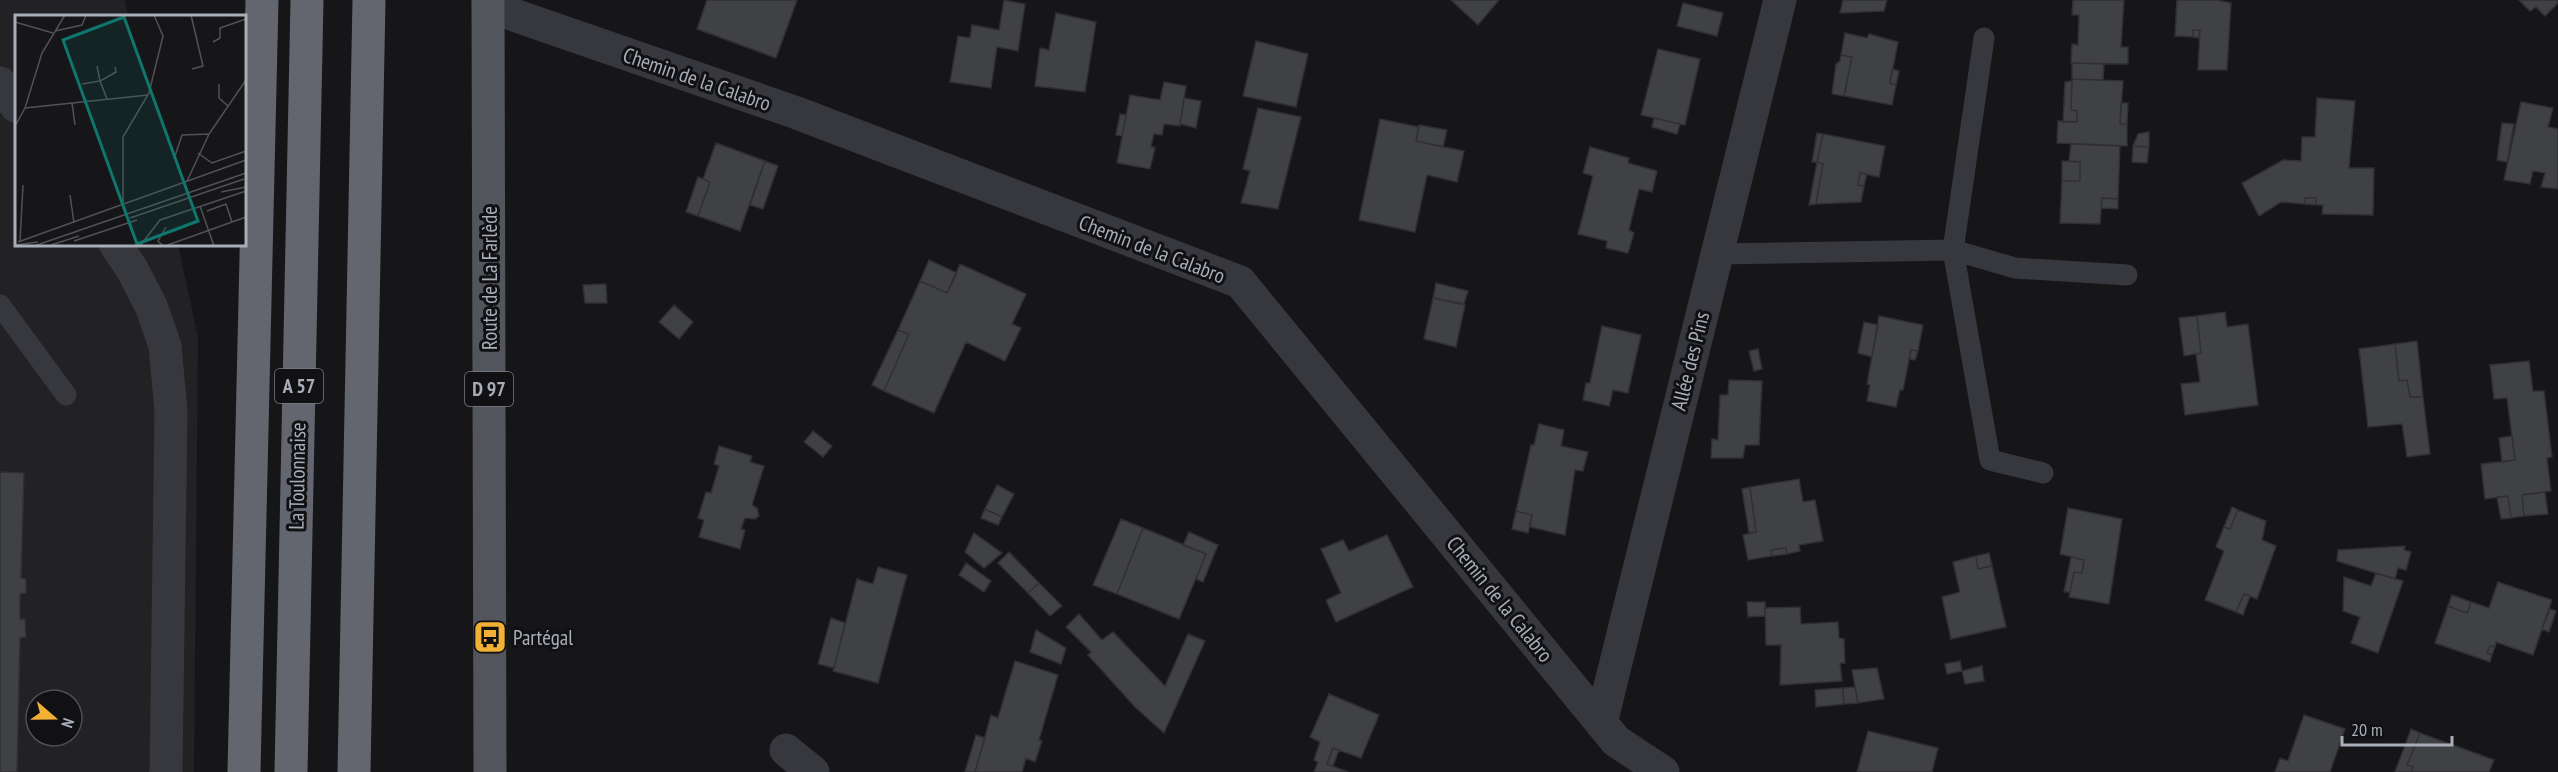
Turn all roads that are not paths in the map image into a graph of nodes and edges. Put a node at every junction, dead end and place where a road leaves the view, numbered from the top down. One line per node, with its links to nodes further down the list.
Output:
1 (262, 0): 19 (highway)
2 (307, 0): 20 (highway, La Toulonnaise / A 57)
3 (369, 0): 21 (highway)
4 (1780, 0): 11 (street, Allée des Pins)
5 (488, 3): 16 (street, Chemin de la Calabro); 22 (main road, Route de La Farlède / D 97)
6 (1984, 38): 10 (lane)
7 (0, 83): 8 (street)
8 (15, 105)
9 (116, 246): 18 (street)
10 (1953, 250): 11 (lane); 12 (lane); 15 (lane)
11 (1717, 254): 16 (street, Allée des Pins)
12 (2127, 275)
13 (0, 305): 14 (lane)
14 (66, 395)
15 (2043, 473)
16 (1601, 723): 24 (street, Chemin de la Calabro)
17 (786, 750): 23 (street)
18 (166, 772)
19 (244, 772)
20 (291, 772)
21 (354, 772)
22 (490, 772)
23 (813, 772)
24 (1663, 772)

